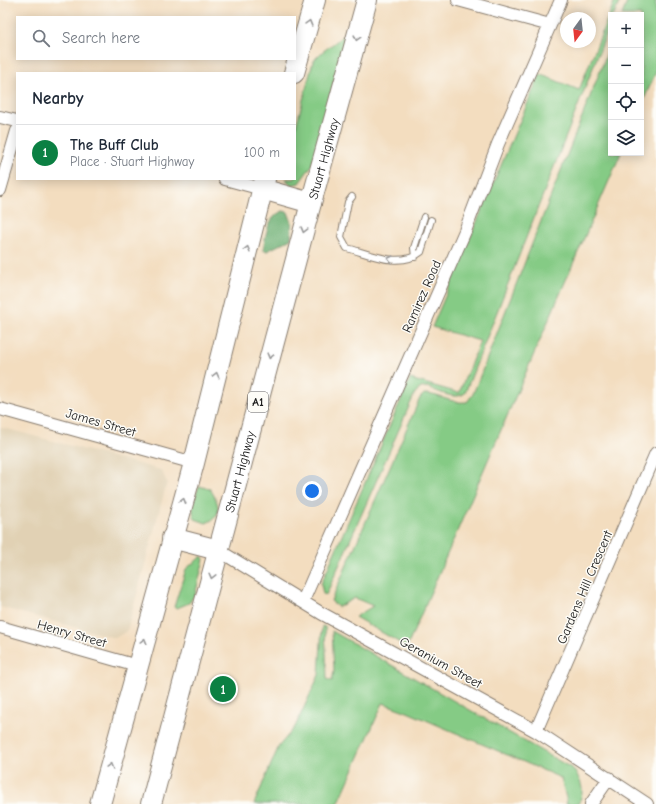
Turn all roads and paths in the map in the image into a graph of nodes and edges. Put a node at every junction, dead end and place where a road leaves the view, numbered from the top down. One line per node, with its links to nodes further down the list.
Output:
1 (315, 0): 6 (highway, one-way to 1)
2 (367, 0): 14 (highway, Stuart Highway / A1, one-way to 14)
3 (458, 0): 5 (street)
4 (561, 0): 5 (street, Ramirez Road)
5 (550, 25): 23 (street, Ramirez Road)
6 (294, 72)
7 (0, 117): 8 (street)
8 (16, 121)
9 (16, 134): 12 (street)
10 (233, 180): 11 (street)
11 (263, 184): 14 (highway); 20 (highway, one-way to 11)
12 (0, 190)
13 (352, 197): 17 (lane, one-way to 13)
14 (311, 203): 22 (highway, Stuart Highway / A1, one-way to 22)
15 (424, 217): 17 (lane)
16 (431, 220): 17 (lane)
17 (415, 257)
18 (0, 409): 20 (street, James Street)
19 (656, 453): 26 (street, Gardens Hill Crescent)
20 (194, 463): 21 (highway, one-way to 20)
21 (172, 538): 22 (highway); 25 (highway, one-way to 21)
22 (218, 550): 23 (street, Geranium Street); 29 (highway, Stuart Highway / A1, one-way to 29)
23 (303, 601): 26 (street, Geranium Street)
24 (0, 627): 25 (street, Henry Street)
25 (137, 666): 28 (highway, one-way to 25)
26 (536, 731): 27 (street, Geranium Street)
27 (610, 778): 30 (street); 31 (street, Geranium Street)
28 (100, 804)
29 (151, 804)
30 (591, 804)
31 (647, 804)

